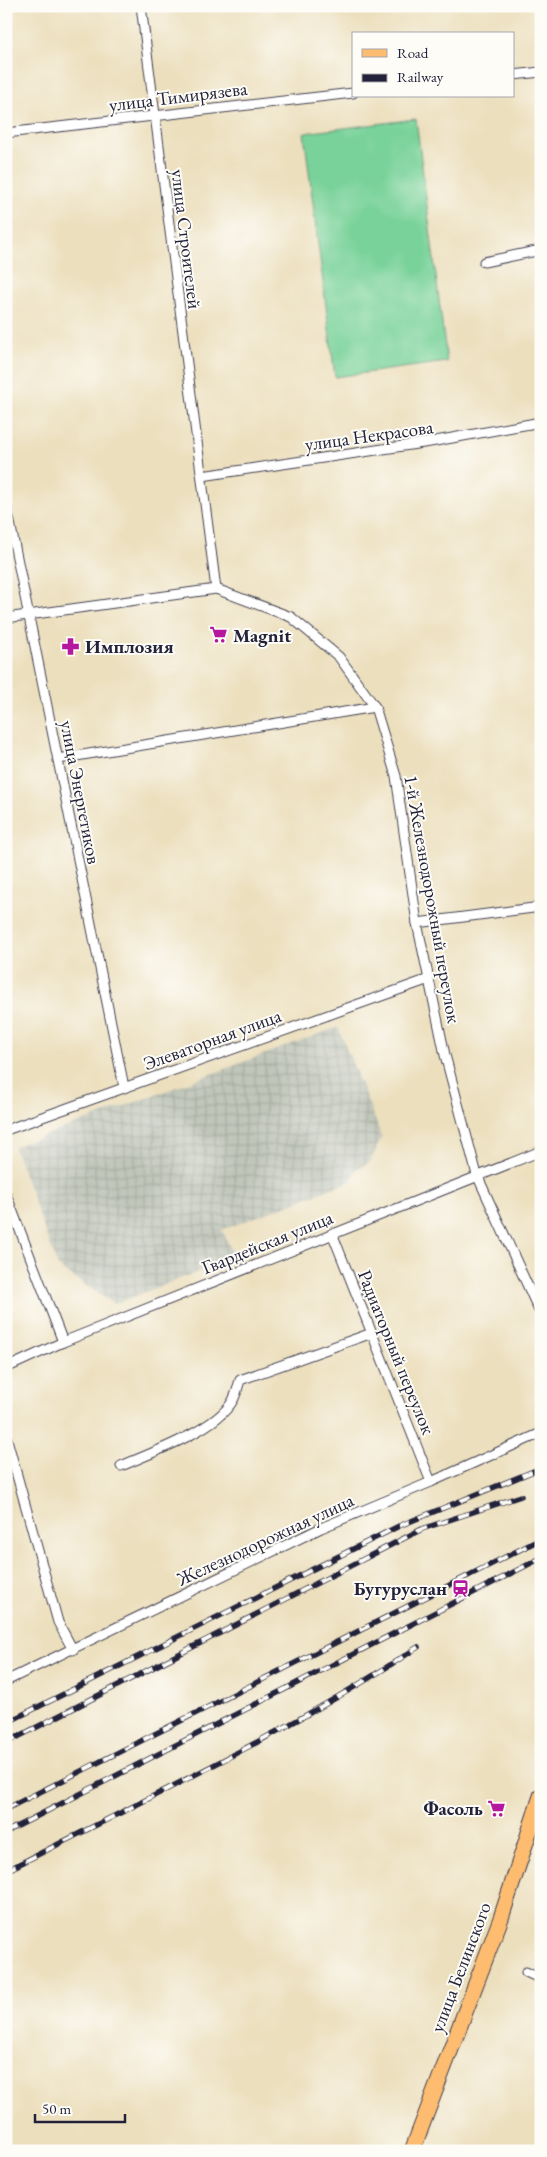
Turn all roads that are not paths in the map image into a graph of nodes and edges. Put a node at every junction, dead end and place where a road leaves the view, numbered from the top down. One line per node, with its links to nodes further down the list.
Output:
1 (140, 6): 5 (street, улица Строителей)
2 (541, 72): 3 (street)
3 (514, 75)
4 (352, 93): 5 (street, улица Тимирязева)
5 (154, 115): 6 (street, улица Тимирязева); 10 (street, улица Строителей)
6 (6, 133)
7 (541, 250): 8 (street)
8 (484, 262)
9 (541, 422): 10 (street, улица Некрасова)
10 (202, 476): 12 (street, улица Строителей)
11 (6, 502): 13 (street, улица Энергетиков)
12 (216, 589): 13 (street); 15 (street, 1-й Железнодорожный переулок)
13 (28, 615): 14 (street); 16 (street, улица Энергетиков)
14 (6, 618)
15 (375, 707): 16 (street); 18 (street, 1-й Железнодорожный переулок)
16 (58, 759): 20 (street, улица Энергетиков)
17 (541, 907): 18 (street)
18 (417, 923): 19 (street, 1-й Железнодорожный переулок)
19 (429, 979): 20 (street, Элеваторная улица); 23 (street, 1-й Железнодорожный переулок)
20 (124, 1087): 21 (street, Элеваторная улица)
21 (6, 1130)
22 (541, 1151): 23 (street, Гвардейская улица)
23 (477, 1175): 25 (street, Гвардейская улица); 26 (street, 1-й Железнодорожный переулок)
24 (6, 1194): 28 (street)
25 (332, 1233): 27 (street, Радиаторный переулок); 28 (street, Гвардейская улица)
26 (541, 1314)
27 (372, 1333): 32 (street); 33 (street, Радиаторный переулок)
28 (63, 1342): 29 (street, Гвардейская улица)
29 (6, 1368)
30 (541, 1433): 33 (street, Железнодорожная улица)
31 (6, 1436): 34 (street)
32 (121, 1466)
33 (431, 1482): 34 (street, Железнодорожная улица)
34 (73, 1650): 35 (street, Железнодорожная улица)
35 (6, 1681)
36 (541, 1796): 39 (main road, улица Белинского)
37 (526, 1972): 38 (street)
38 (541, 1979)
39 (412, 2151)

